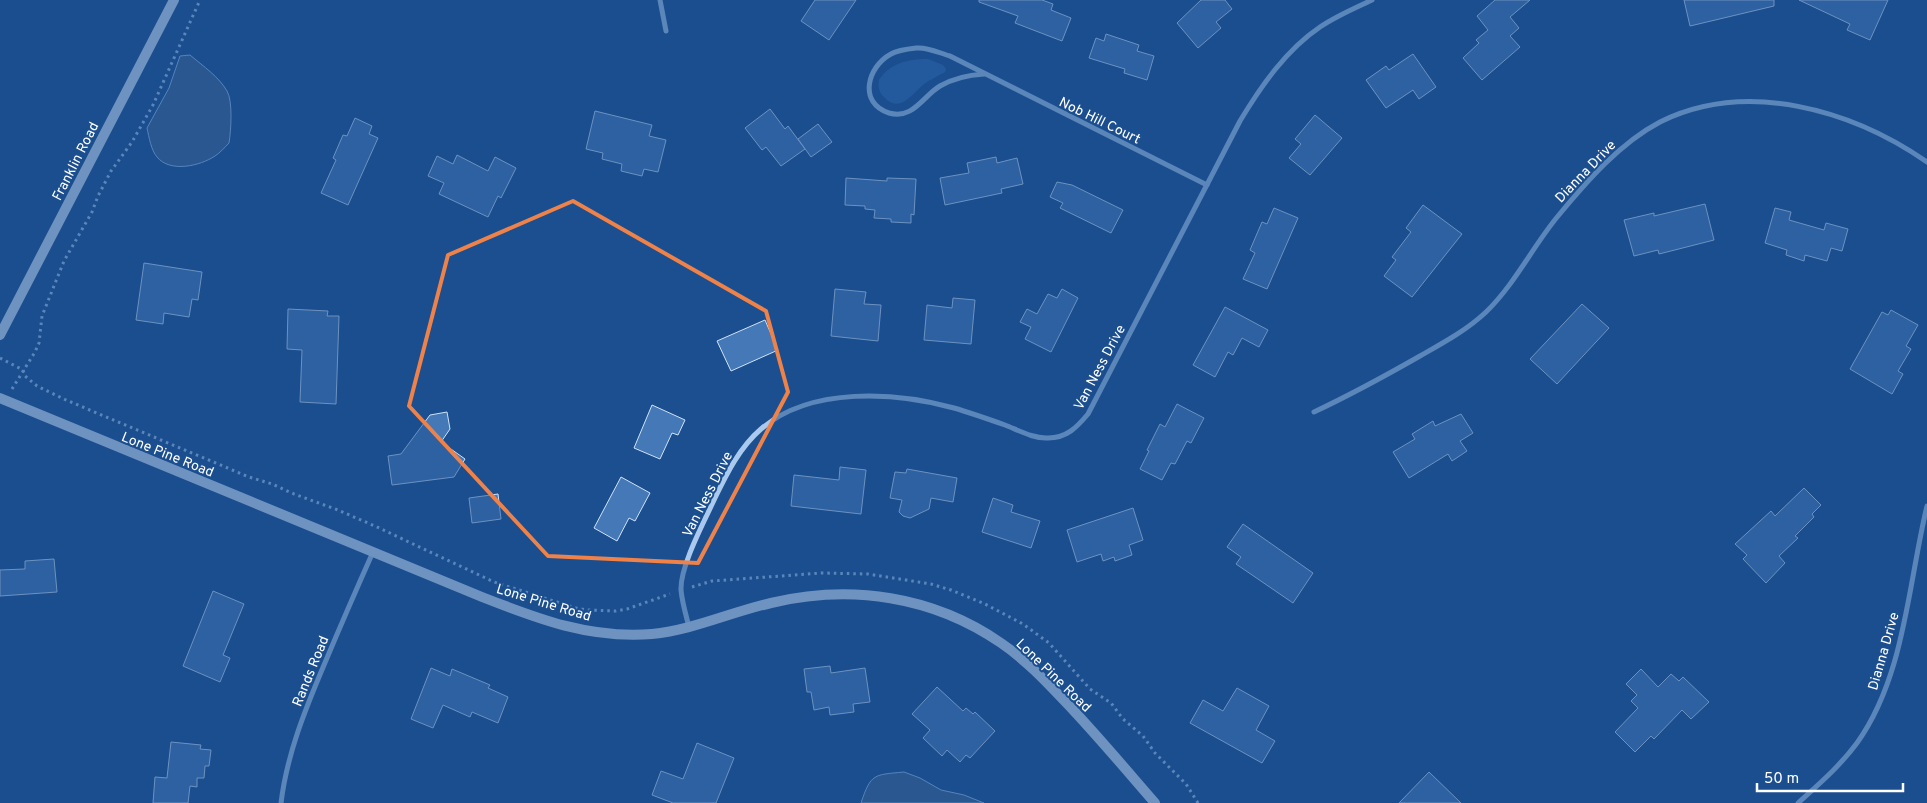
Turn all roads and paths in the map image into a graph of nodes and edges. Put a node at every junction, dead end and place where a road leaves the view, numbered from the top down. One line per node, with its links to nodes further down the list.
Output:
1 (174, 0): 9 (street, Franklin Road)
2 (200, 0): 11 (path)
3 (660, 0): 5 (street)
4 (1372, 0): 8 (street, Van Ness Drive)
5 (666, 31)
6 (984, 74): 6 (street, Nob Hill Court); 8 (street, Nob Hill Court)
7 (1927, 162): 14 (street, Dianna Drive)
8 (1207, 185): 18 (street, Van Ness Drive)
9 (0, 335)
10 (0, 358): 11 (path)
11 (23, 370): 12 (path); 17 (path)
12 (19, 377)
13 (0, 398): 16 (street, Lone Pine Road)
14 (1314, 412)
15 (1927, 506): 21 (street, Dianna Drive)
16 (373, 552): 18 (street, Lone Pine Road); 19 (street, Rands Road)
17 (654, 600)
18 (689, 627): 20 (street, Lone Pine Road)
19 (281, 803)
20 (1155, 803)
21 (1798, 803)

